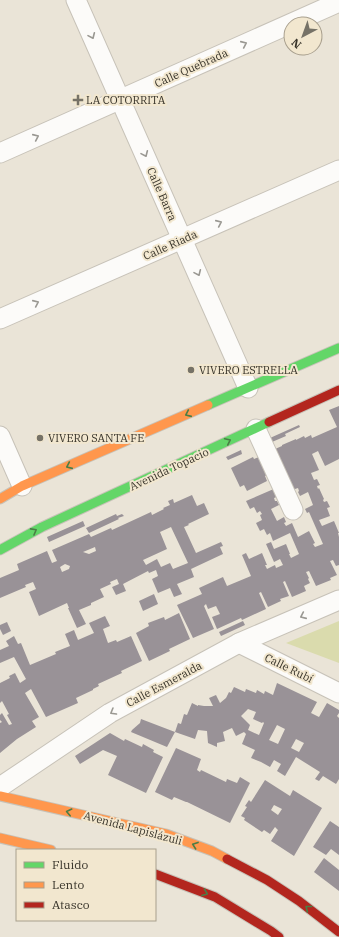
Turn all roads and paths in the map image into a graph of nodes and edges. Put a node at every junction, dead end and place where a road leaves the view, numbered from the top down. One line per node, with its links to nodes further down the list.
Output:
1 (76, 0): 3 (street, Calle Barra, one-way to 3)
2 (339, 2): 3 (street, Calle Quebrada, one-way to 2)
3 (120, 99): 4 (street, Calle Quebrada, one-way to 3); 6 (street, Calle Barra, one-way to 6)
4 (0, 153)
5 (339, 170): 6 (street, Calle Riada, one-way to 5)
6 (182, 239): 7 (street, Calle Riada, one-way to 6); 9 (street, Calle Barra, one-way to 9)
7 (0, 319)
8 (339, 348): 9 (street)
9 (248, 388): 13 (street, one-way to 13)
10 (339, 390): 11 (street, Avenida Topacio)
11 (256, 429): 15 (street); 16 (street, Avenida Topacio, one-way to 11)
12 (0, 436): 13 (street)
13 (22, 486): 14 (street)
14 (0, 499)
15 (294, 510)
16 (0, 550)
17 (339, 600): 18 (street, Calle Esmeralda, one-way to 18)
18 (239, 643): 19 (street, Calle Rubí); 20 (street, Calle Esmeralda, one-way to 20)
19 (339, 693)
20 (0, 787)
21 (0, 796): 25 (street, Avenida Lapislázuli, one-way to 21)
22 (0, 838): 23 (street)
23 (47, 849)
24 (156, 874): 26 (street, one-way to 26)
25 (339, 932)
26 (279, 937)

